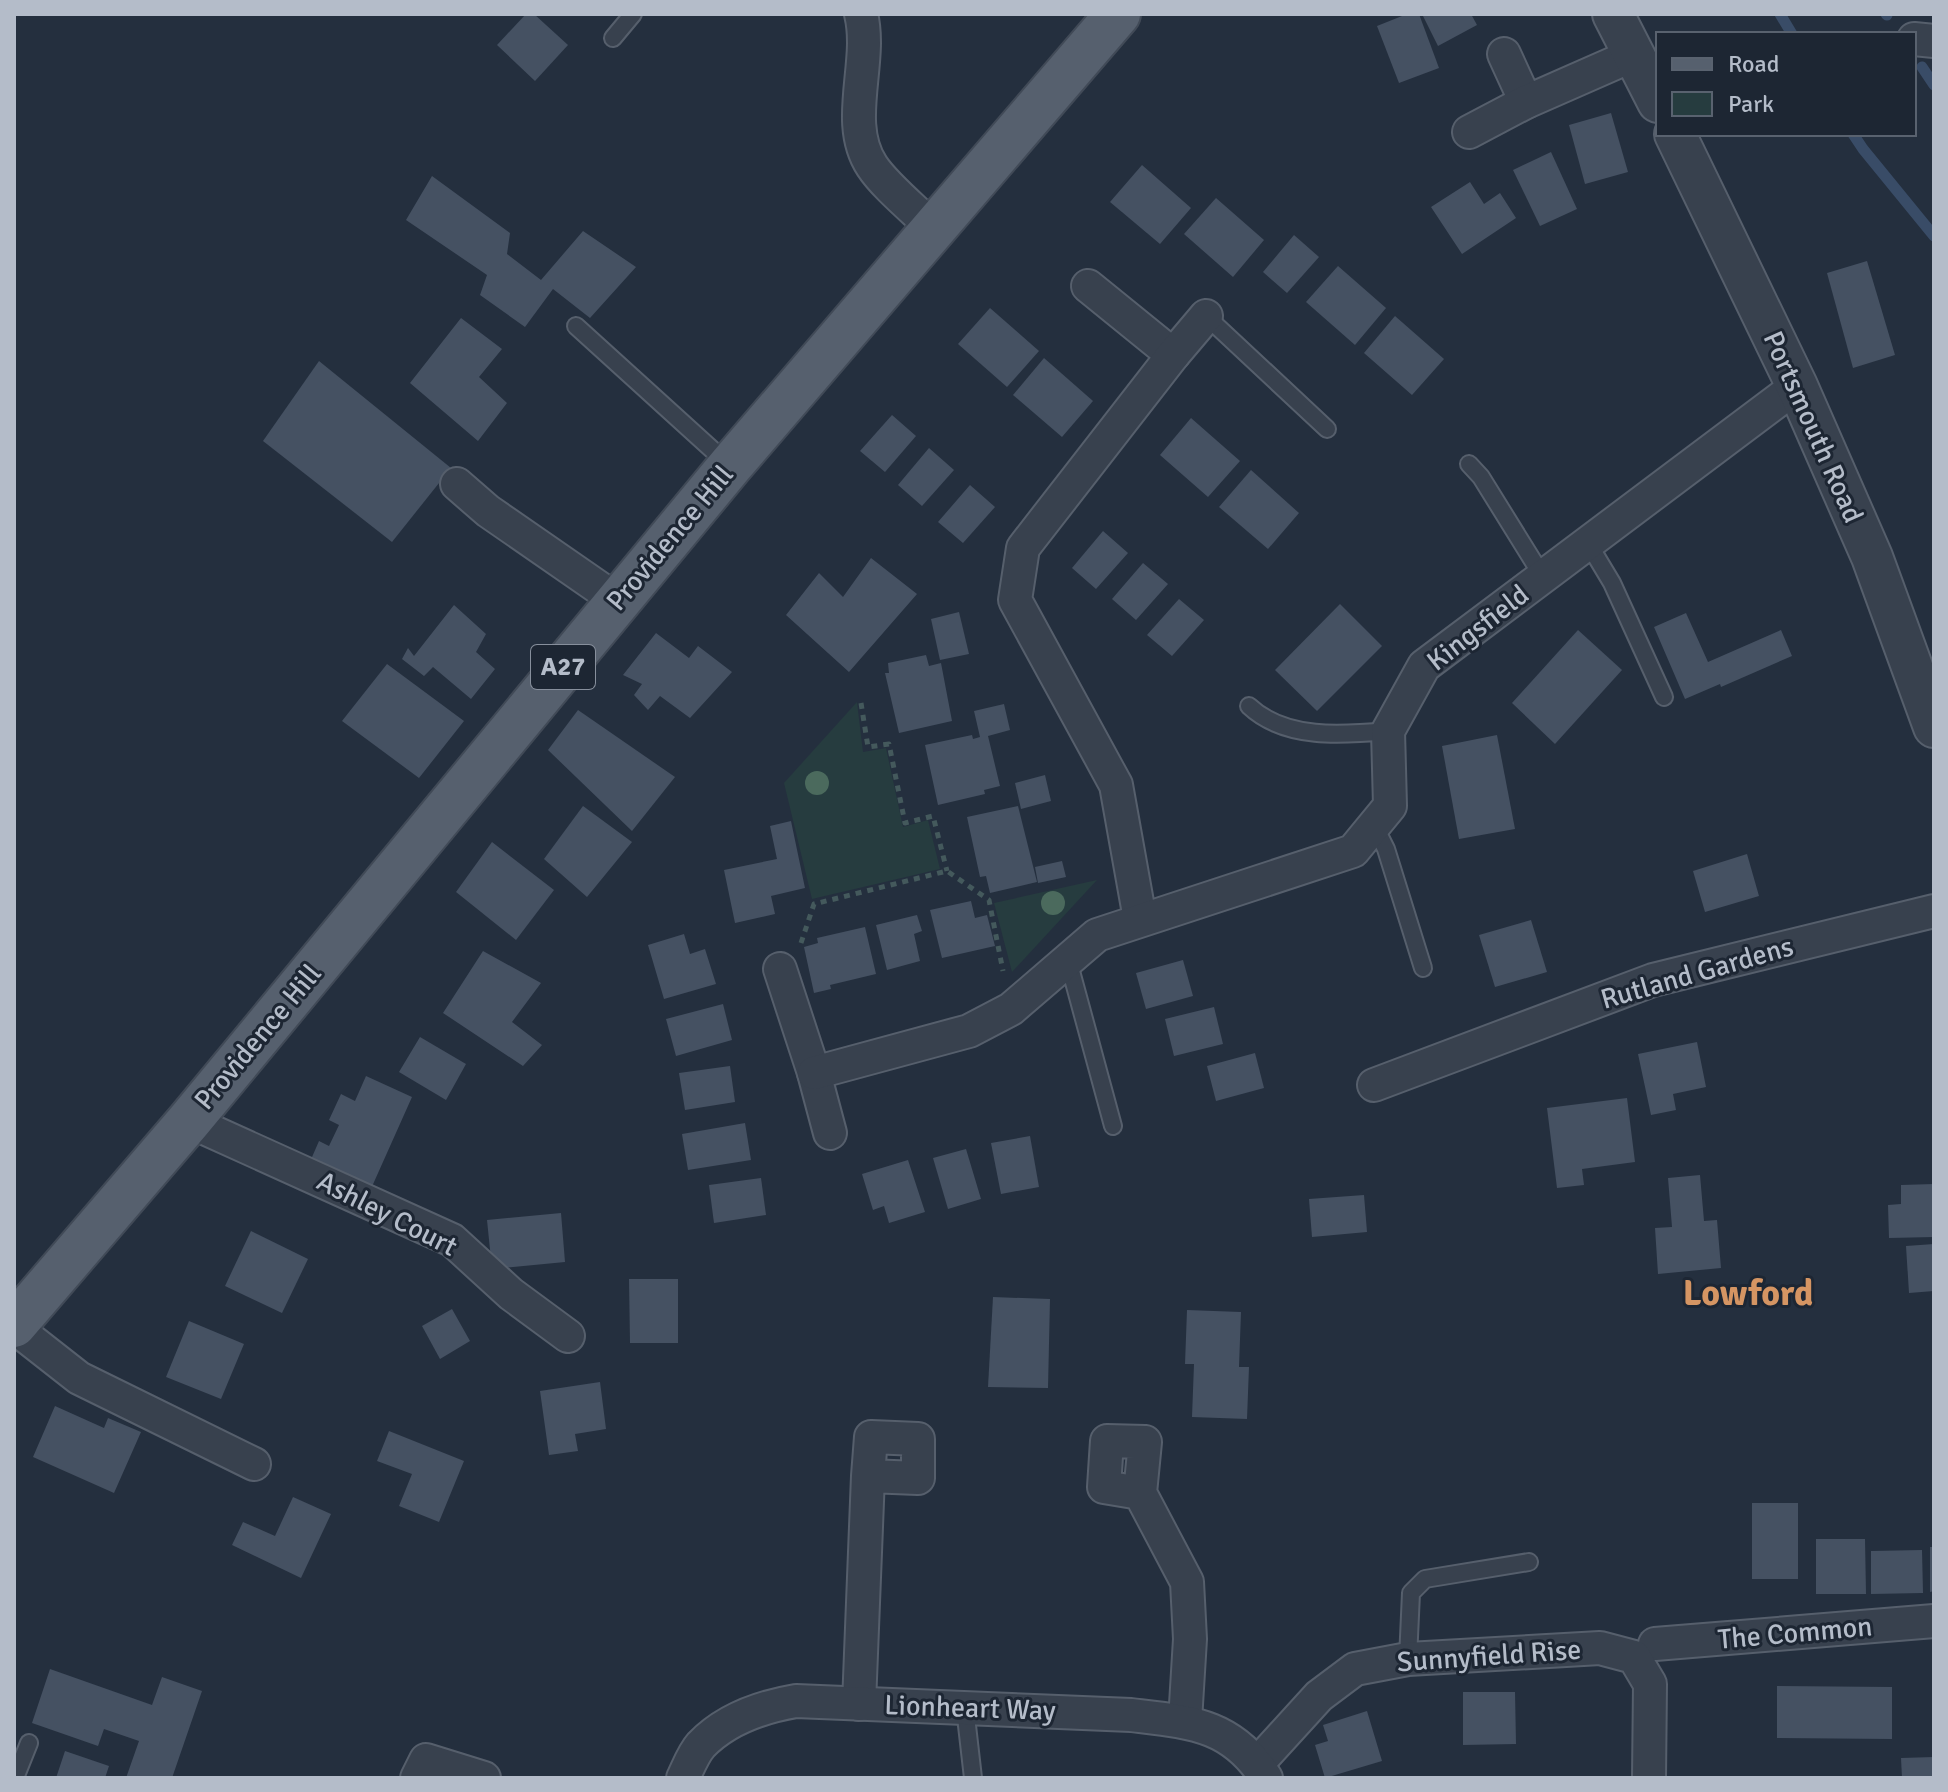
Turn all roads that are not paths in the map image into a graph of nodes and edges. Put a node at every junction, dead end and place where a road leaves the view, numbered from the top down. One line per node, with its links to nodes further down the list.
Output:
1 (633, 14): 5 (lane)
2 (1118, 14): 12 (main road, Providence Hill / A27)
3 (1613, 14): 7 (street)
4 (867, 16): 12 (street)
5 (613, 38)
6 (1504, 54): 9 (street)
7 (1633, 55): 8 (street); 9 (street)
8 (1656, 98)
9 (1526, 102): 10 (street)
10 (1469, 132)
11 (1678, 136): 17 (street, Portsmouth Road)
12 (933, 228): 20 (main road, Providence Hill / A27)
13 (1088, 286): 16 (street)
14 (1206, 316): 16 (street); 18 (lane)
15 (576, 326): 20 (lane)
16 (1173, 355): 31 (street)
17 (1797, 386): 22 (street, Kingsfield); 27 (street, Portsmouth Road)
18 (1327, 429)
19 (1469, 464): 23 (lane)
20 (730, 466): 24 (main road, Providence Hill / A27)
21 (457, 484): 24 (street)
22 (1588, 543): 23 (street, Kingsfield); 25 (lane)
23 (1543, 577): 28 (street, Kingsfield)
24 (618, 601): 37 (main road, Providence Hill / A27)
25 (1664, 697)
26 (1249, 706): 28 (lane)
27 (1934, 727)
28 (1388, 731): 29 (street)
29 (1374, 825): 31 (street); 33 (lane)
30 (1934, 911): 36 (street, Rutland Gardens)
31 (1140, 919): 32 (street)
32 (1068, 960): 35 (street); 38 (lane)
33 (1423, 968)
34 (780, 969): 35 (street)
35 (814, 1073): 39 (street)
36 (1374, 1085)
37 (189, 1121): 40 (main road, Providence Hill / A27); 41 (street, Ashley Court)
38 (1113, 1126)
39 (830, 1133)
40 (14, 1326): 42 (street)
41 (568, 1336)
42 (254, 1464)
43 (868, 1476): 49 (street)
44 (1140, 1493): 51 (street)
45 (1529, 1562): 48 (lane)
46 (1934, 1621): 47 (street, The Common)
47 (1655, 1644)
48 (1408, 1659): 53 (street, Sunnyfield Rise); 59 (street, Sunnyfield Rise)
49 (859, 1704): 50 (street, Lionheart Way); 57 (street, Lionheart Way)
50 (965, 1708): 51 (street, Lionheart Way); 58 (lane)
51 (1185, 1721): 53 (street, Lionheart Way)
52 (29, 1743): 55 (lane)
53 (1262, 1771)
54 (474, 1776): 56 (street)
55 (15, 1778)
56 (417, 1778)
57 (683, 1778)
58 (973, 1778)
59 (1649, 1778)

